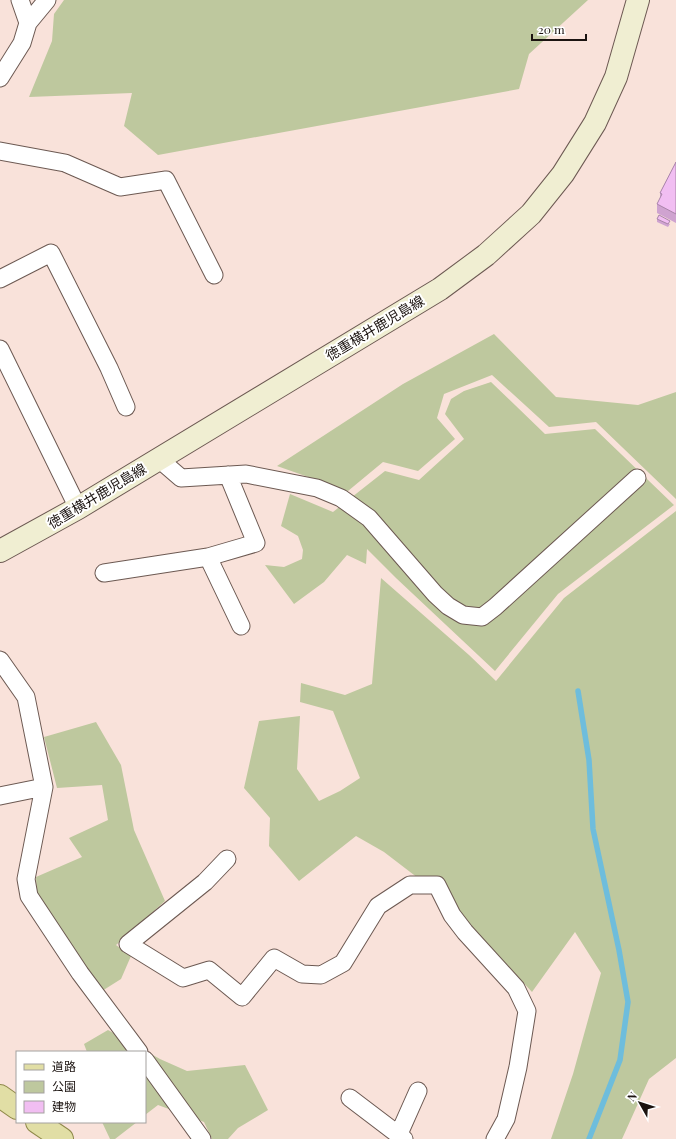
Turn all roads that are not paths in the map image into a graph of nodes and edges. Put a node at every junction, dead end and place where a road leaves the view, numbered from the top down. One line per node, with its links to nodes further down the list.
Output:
1 (20, 0): 4 (street)
2 (47, 0): 4 (street)
3 (638, 0): 11 (main road, 徳重横井鹿児島線)
4 (28, 23): 5 (street)
5 (0, 78)
6 (0, 151): 7 (street)
7 (214, 275)
8 (0, 279): 10 (street)
9 (0, 349): 14 (street)
10 (126, 407)
11 (159, 459): 12 (street); 14 (main road, 徳重横井鹿児島線)
12 (228, 475): 13 (street); 16 (street)
13 (637, 478)
14 (78, 508): 15 (main road, 徳重横井鹿児島線)
15 (0, 551)
16 (208, 557): 17 (street); 18 (street)
17 (104, 573)
18 (241, 626)
19 (0, 660): 20 (street)
20 (44, 787): 21 (street); 23 (street)
21 (0, 796)
22 (227, 859): 33 (street)
23 (138, 1051)
24 (146, 1061): 32 (street)
25 (418, 1091): 30 (street)
26 (0, 1096): 28 (main road)
27 (350, 1098): 30 (street)
28 (16, 1107)
29 (38, 1123): 31 (main road)
30 (401, 1137)
31 (62, 1139)
32 (202, 1139)
33 (495, 1139)

